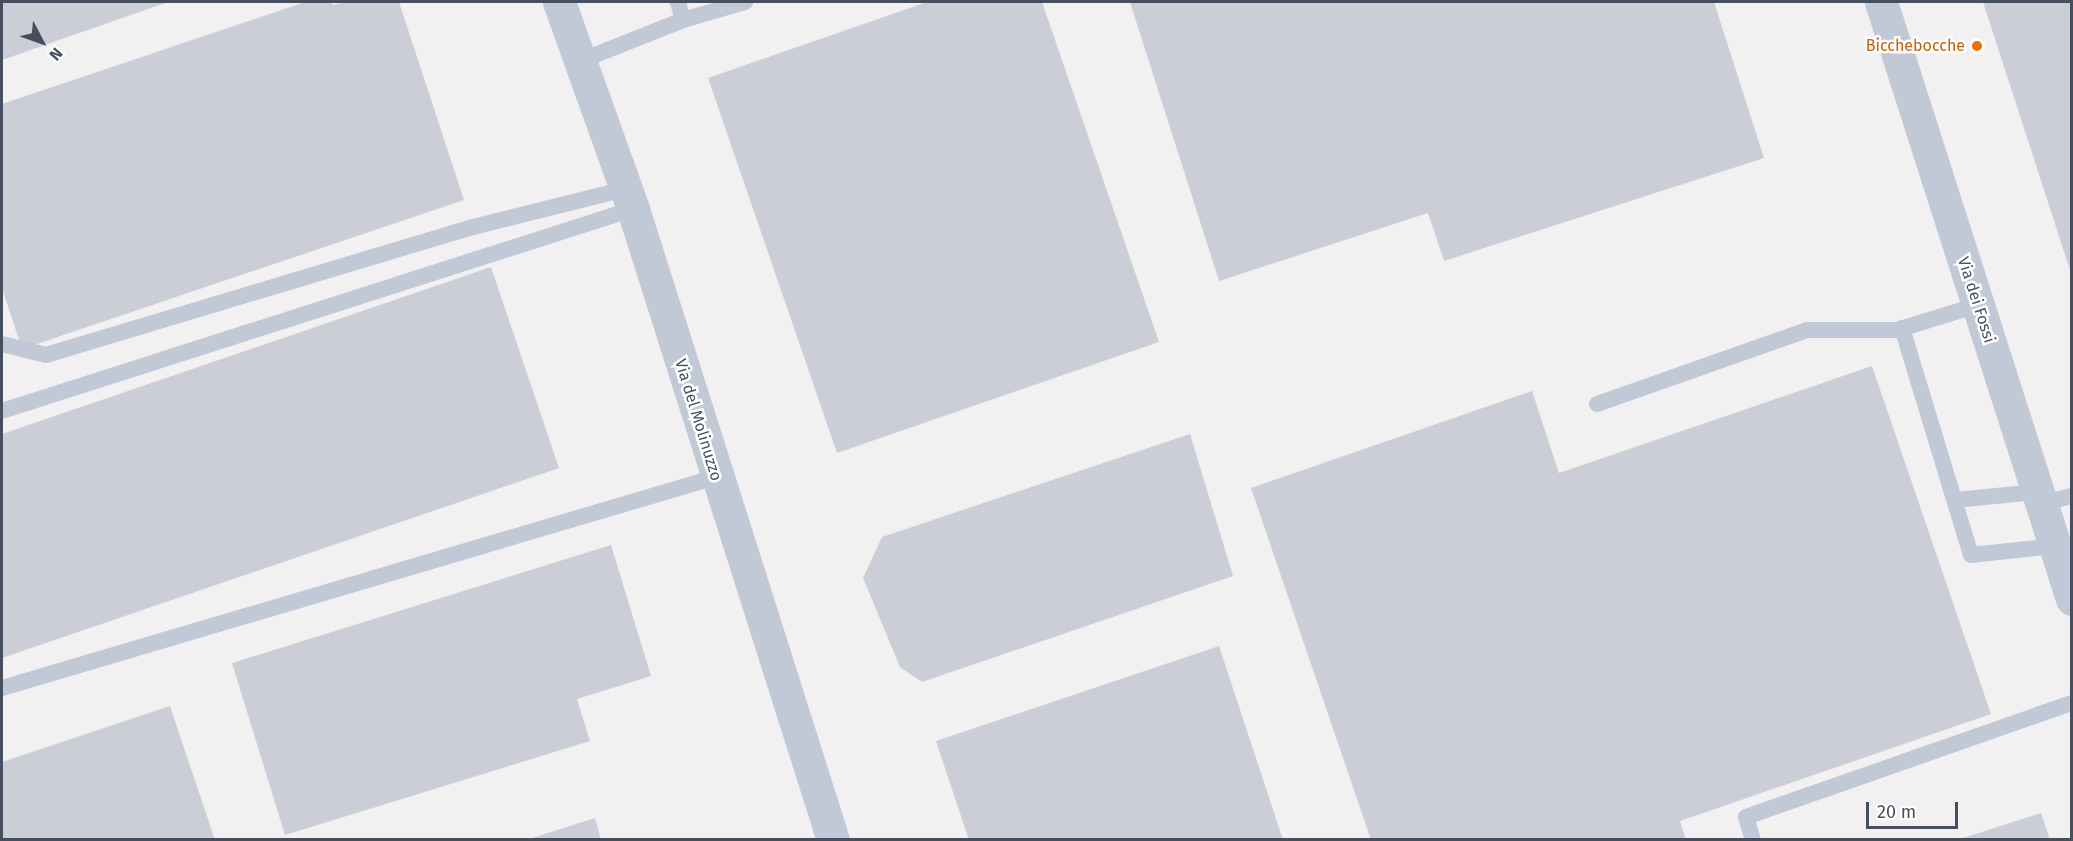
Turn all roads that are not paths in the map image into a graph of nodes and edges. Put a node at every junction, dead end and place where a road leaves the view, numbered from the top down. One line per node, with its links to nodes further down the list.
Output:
1 (559, 2): 6 (street, Via del Molinuzzo)
2 (678, 2): 5 (lane)
3 (745, 2): 5 (lane)
4 (1881, 2): 8 (street, Via dei Fossi)
5 (683, 20): 6 (lane)
6 (580, 61): 7 (street, Via del Molinuzzo)
7 (629, 199): 10 (lane); 12 (lane); 13 (street, Via del Molinuzzo)
8 (1978, 305): 9 (lane); 14 (street, Via dei Fossi)
9 (1902, 328): 11 (lane); 15 (lane)
10 (2, 344)
11 (1596, 404)
12 (2, 411)
13 (716, 477): 18 (lane); 20 (street, Via del Molinuzzo)
14 (2049, 497): 15 (lane); 16 (street, Via dei Fossi)
15 (1955, 500): 16 (lane)
16 (2055, 546): 17 (street, Via dei Fossi)
17 (2072, 599)
18 (2, 688)
19 (2072, 703): 21 (lane)
20 (833, 840)
21 (1753, 840)

